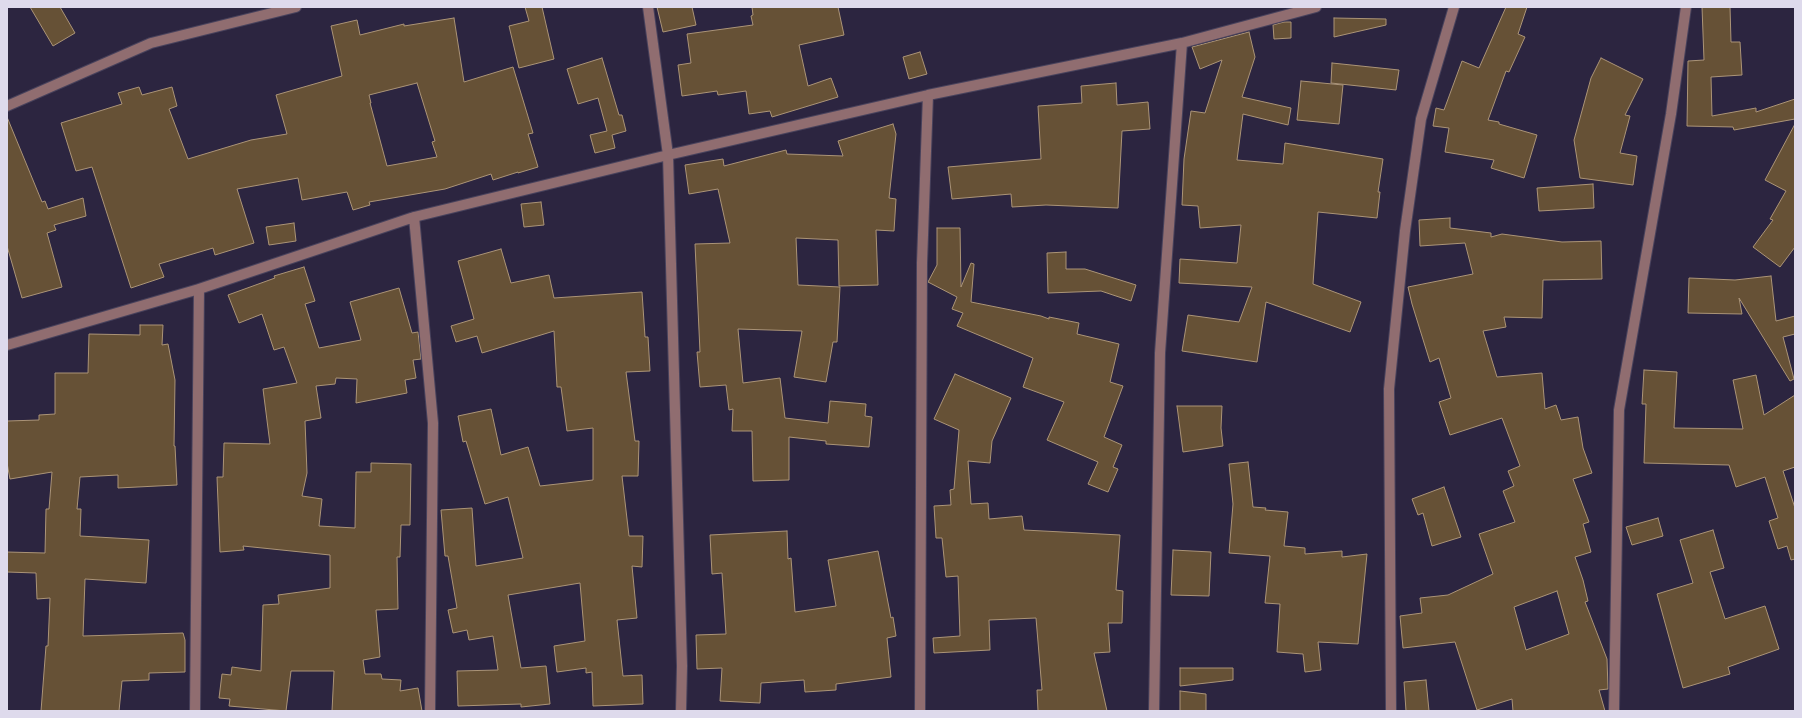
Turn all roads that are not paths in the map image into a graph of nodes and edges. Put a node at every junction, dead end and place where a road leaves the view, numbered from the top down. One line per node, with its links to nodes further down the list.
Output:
1 (296, 7): 8 (street)
2 (648, 7): 9 (street)
3 (1316, 7): 6 (street)
4 (1454, 7): 18 (street)
5 (1686, 7): 19 (street)
6 (1182, 43): 7 (street); 17 (street)
7 (928, 95): 9 (street); 16 (street)
8 (7, 106)
9 (668, 155): 10 (street); 15 (street)
10 (414, 217): 11 (street); 14 (street)
11 (199, 290): 12 (street); 13 (street)
12 (7, 345)
13 (195, 711)
14 (430, 711)
15 (681, 711)
16 (920, 711)
17 (1154, 711)
18 (1391, 711)
19 (1614, 711)

